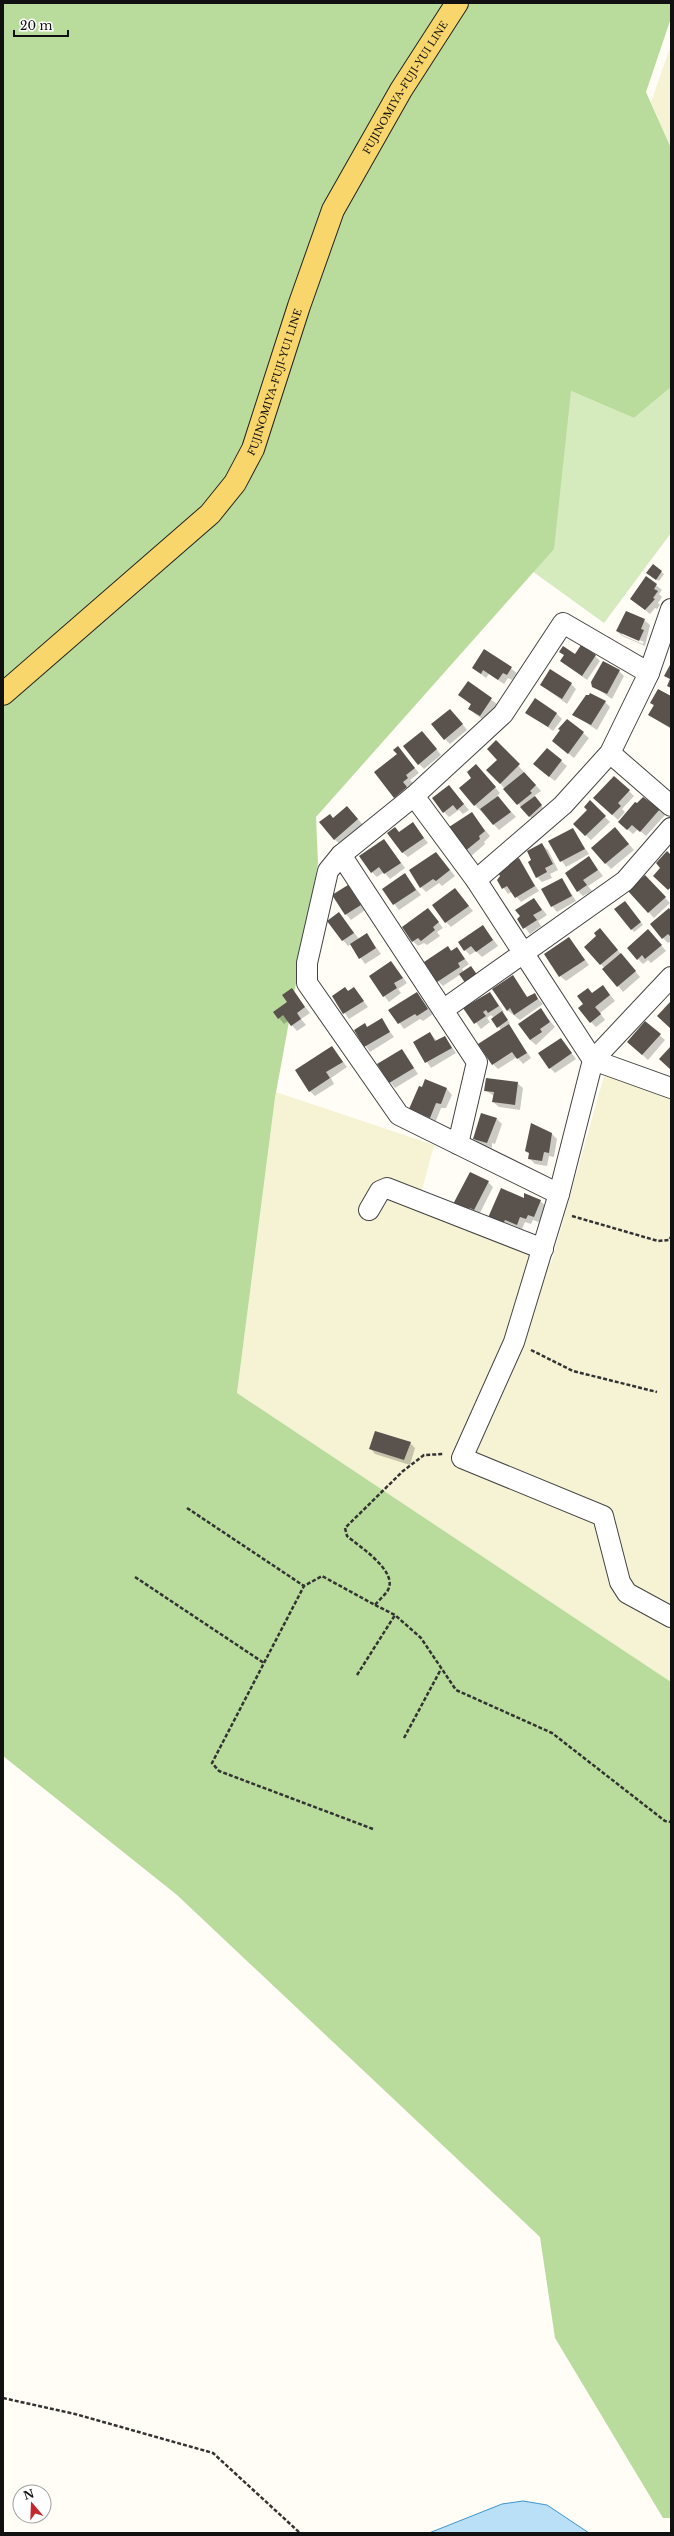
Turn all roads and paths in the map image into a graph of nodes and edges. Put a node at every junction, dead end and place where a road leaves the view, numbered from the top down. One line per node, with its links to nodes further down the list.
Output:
1 (456, 3): 4 (main road, FUJINOMIYA-FUJI-YUI LINE)
2 (671, 609): 3 (street)
3 (649, 673): 5 (street); 6 (street)
4 (3, 694)
5 (610, 753): 7 (street); 10 (street)
6 (414, 796): 9 (street); 10 (street)
7 (671, 806)
8 (671, 828): 11 (street)
9 (341, 855): 13 (street); 16 (street)
10 (476, 880): 11 (street)
11 (523, 954): 13 (street); 14 (street)
12 (671, 977): 14 (street)
13 (443, 1010): 16 (street)
14 (592, 1060): 15 (street); 17 (street)
15 (671, 1088)
16 (458, 1144): 17 (street)
17 (557, 1202): 19 (path); 20 (street)
18 (369, 1210): 20 (street)
19 (671, 1236)
20 (543, 1249): 21 (street)
21 (514, 1342): 22 (path); 23 (street)
22 (657, 1392)
23 (462, 1458): 27 (path); 29 (street)
24 (187, 1508): 26 (path)
25 (135, 1577): 30 (path)
26 (304, 1586): 27 (path); 30 (path)
27 (376, 1605): 28 (path)
28 (395, 1615): 31 (path); 32 (path)
29 (671, 1617)
30 (264, 1663): 35 (path)
31 (441, 1669): 33 (path); 34 (path)
32 (357, 1676)
33 (404, 1738)
34 (671, 1822)
35 (373, 1829)
36 (3, 2398): 37 (path)
37 (300, 2533)

